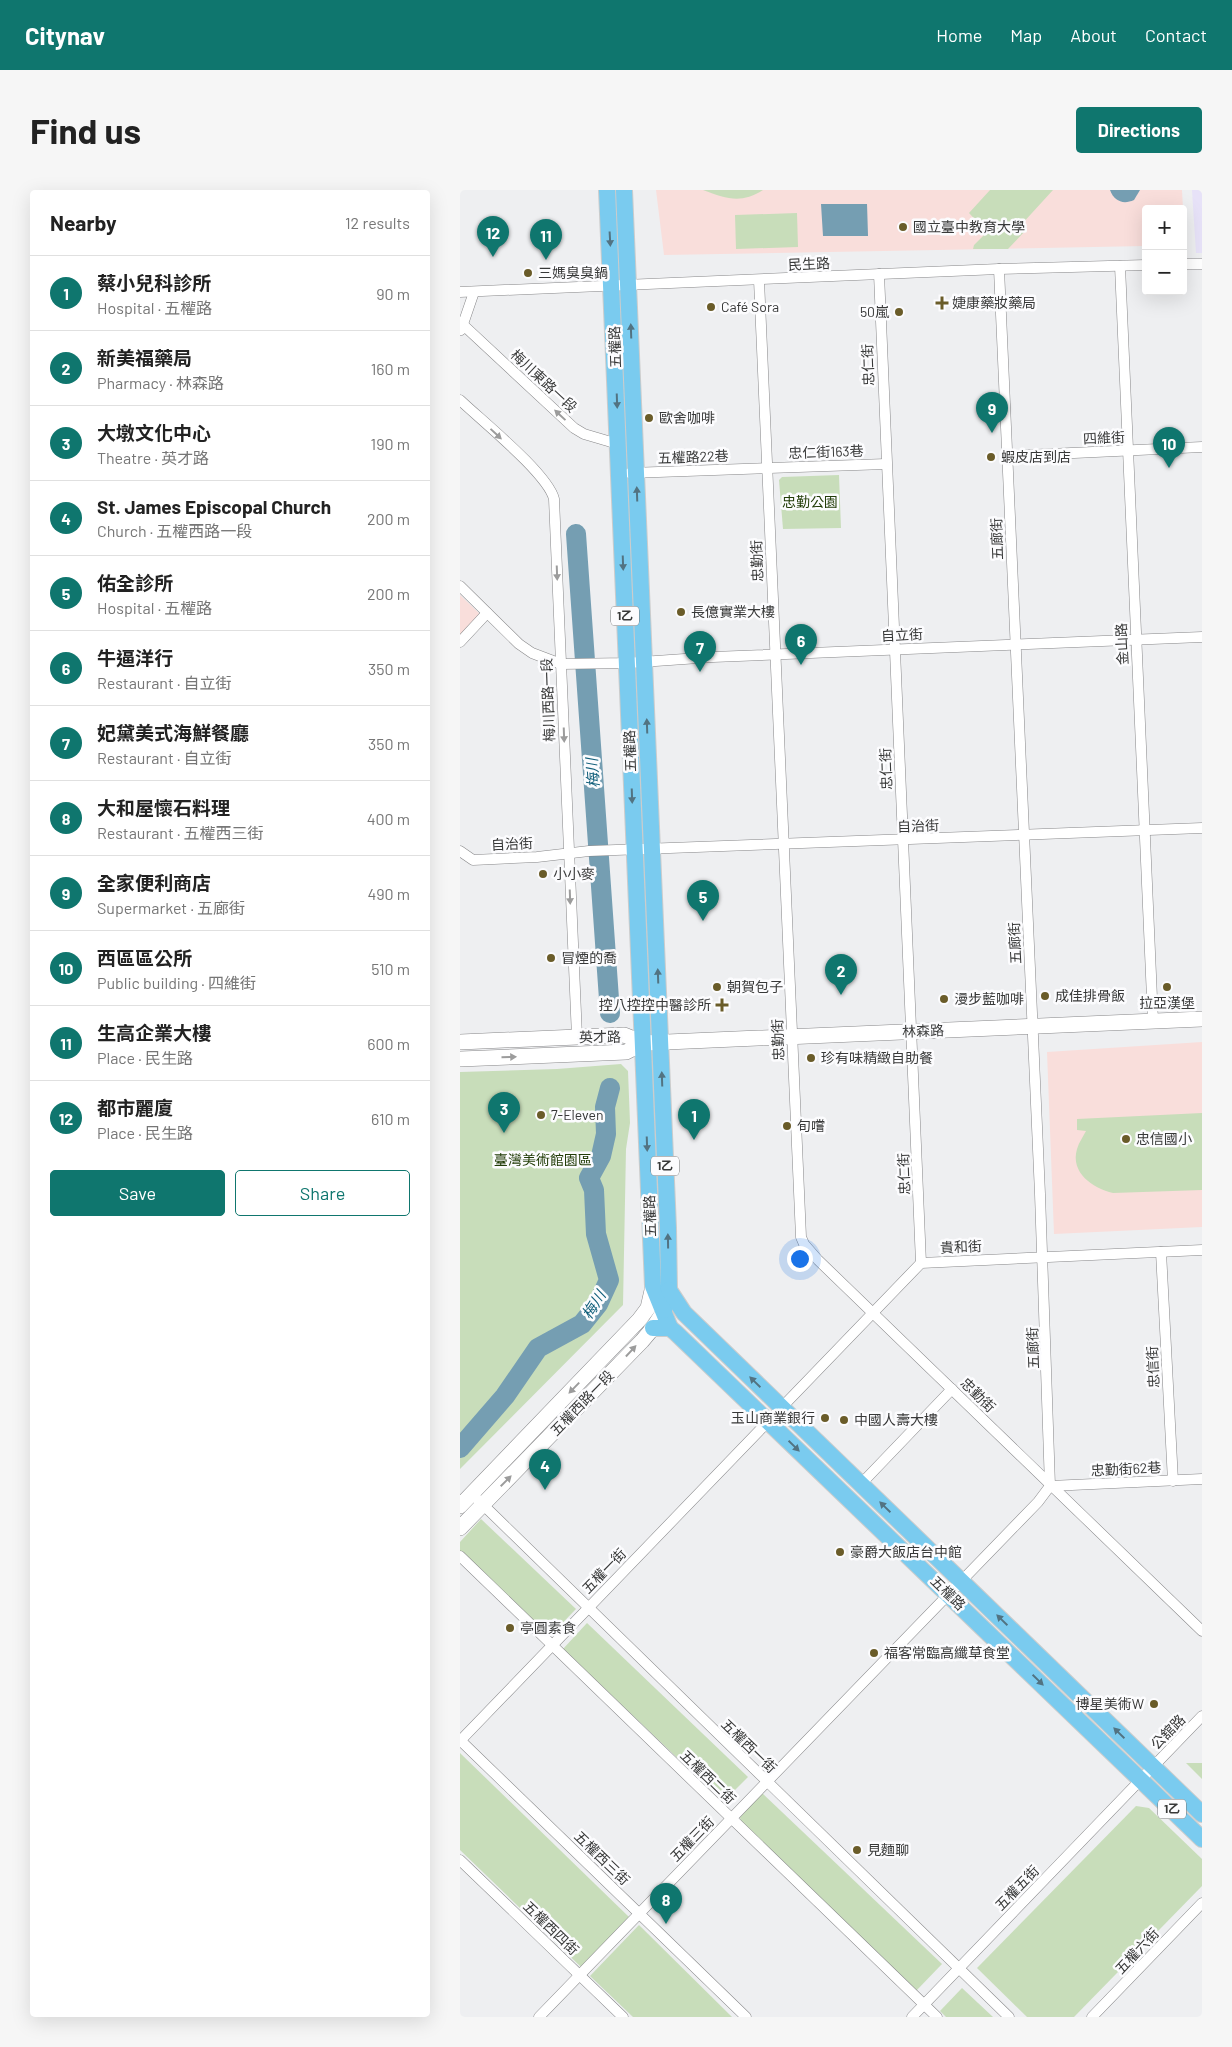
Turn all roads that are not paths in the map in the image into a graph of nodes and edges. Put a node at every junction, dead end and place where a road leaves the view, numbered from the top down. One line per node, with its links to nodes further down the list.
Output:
1 (607, 190): 11 (main road, 五權路 / 1乙, one-way to 11)
2 (624, 190): 10 (main road, 五權路 / 1乙)
3 (1187, 264): 4 (street)
4 (1202, 264)
5 (1142, 265): 6 (street, 民生路)
6 (1120, 266): 7 (street, 民生路); 18 (street, 金山路)
7 (999, 269): 8 (street, 民生路); 19 (street, 五廊街)
8 (879, 274): 9 (street, 民生路); 20 (street, 忠仁街)
9 (759, 280): 10 (street, 民生路); 21 (street, 忠勤街)
10 (629, 285): 11 (street, 民生路); 22 (main road, 五權路 / 1乙, one-way to 10)
11 (612, 286): 13 (street, 民生路); 16 (main road, 五權路 / 1乙, one-way to 16)
12 (460, 292): 13 (street, 民生路)
13 (474, 292): 14 (street)
14 (461, 326): 16 (street, 梅川東路一段, one-way to 14)
15 (460, 400): 34 (street, 梅川西路一段, one-way to 34)
16 (618, 444): 23 (main road, 五權路 / 1乙)
17 (1202, 447): 18 (street, 四維街)
18 (1127, 451): 19 (street, 四維街); 27 (street, 金山路)
19 (1008, 456): 29 (street, 五廊街)
20 (886, 464): 21 (street, 忠仁街163巷); 30 (street, 忠仁街)
21 (767, 468): 22 (street, 五權路22巷); 31 (street, 忠勤街)
22 (636, 473): 23 (street, 五權路22巷); 32 (main road, 五權路 / 1乙, one-way to 22)
23 (619, 474): 33 (main road, 五權路 / 1乙, one-way to 33)
24 (460, 586): 25 (street)
25 (488, 613): 28 (street); 34 (street)
26 (1202, 637): 27 (street, 自立街)
27 (1135, 639): 29 (street, 自立街); 36 (street, 金山路)
28 (460, 642)
29 (1015, 644): 30 (street, 自立街); 37 (street, 五廊街)
30 (894, 649): 31 (street, 自立街); 38 (street, 忠仁街)
31 (775, 654): 32 (street, 自立街); 39 (street, 忠勤街)
32 (644, 662): 33 (street, 自立街); 41 (main road, 五權路 / 1乙, one-way to 32)
33 (627, 663): 34 (street, 自立街); 40 (main road, 五權路 / 1乙, one-way to 40)
34 (561, 664): 43 (street, 梅川西路一段, one-way to 43)
35 (1202, 828): 36 (street, 自治街)
36 (1144, 829): 37 (street, 自治街); 45 (street, 金山路)
37 (1024, 835): 38 (street, 自治街); 46 (street, 五廊街)
38 (903, 840): 39 (street, 自治街); 47 (street, 忠仁街)
39 (784, 844): 41 (street, 自治街); 48 (street, 忠勤街)
40 (635, 850): 41 (street, 自治街); 43 (street, 自治街); 52 (main road, 五權路 / 1乙)
41 (652, 850): 51 (main road, 五權路 / 1乙, one-way to 41)
42 (460, 851): 43 (street, 自治街)
43 (569, 853): 49 (street, 梅川西路一段, one-way to 49)
44 (1202, 1019): 45 (main road, 林森路)
45 (1153, 1021): 46 (main road, 林森路)
46 (1032, 1026): 47 (main road, 林森路); 56 (street, 五廊街)
47 (912, 1031): 48 (main road, 林森路); 57 (street, 忠仁街)
48 (792, 1036): 51 (main road, 林森路); 61 (street, 忠勤街)
49 (577, 1037): 50 (main road, 英才路); 52 (main road, 英才路)
50 (460, 1042)
51 (660, 1042): 52 (main road, 林森路); 58 (main road, 五權路 / 1乙, one-way to 51)
52 (644, 1043): 53 (main road, 英才路, one-way to 52); 58 (main road, 五權路 / 1乙, one-way to 58)
53 (460, 1059)
54 (1202, 1250): 55 (street, 貴和街)
55 (1161, 1252): 56 (street, 貴和街); 69 (street, 忠信街)
56 (1043, 1257): 57 (street, 貴和街); 71 (street, 五廊街)
57 (921, 1263): 61 (street, 貴和街)
58 (661, 1288): 59 (main road, 五權路 / 1乙); 60 (main road, 五權路 / 1乙); 62 (main road, 五權西路一段)
59 (664, 1310): 60 (main road); 62 (main road); 63 (main road, 五權西路一段); 64 (main road, 五權路 / 1乙)
60 (684, 1313): 66 (main road, 五權路 / 1乙, one-way to 60)
61 (873, 1313): 65 (street, 忠勤街); 66 (street, 貴和街)
62 (644, 1314): 72 (main road, 五權西路一段, one-way to 72)
63 (653, 1328): 64 (main road); 72 (main road, 五權西路一段, one-way to 63)
64 (670, 1328): 67 (main road, 五權路 / 1乙)
65 (952, 1389): 70 (street); 71 (street, 忠勤街)
66 (782, 1408): 67 (street, 五權一街); 70 (main road, 五權路 / 1乙)
67 (769, 1421): 77 (main road, 五權路 / 1乙, one-way to 77); 78 (street, 五權一街)
68 (1202, 1479): 69 (street, 忠勤街62巷)
69 (1172, 1481): 71 (street, 忠勤街62巷)
70 (861, 1484): 76 (main road, 五權路 / 1乙, one-way to 70)
71 (1050, 1486): 76 (street); 79 (street, 忠勤街)
72 (477, 1499): 73 (main road, 五權西路一段); 74 (main road, 五權西路一段); 78 (street, 五權西一街)
73 (460, 1506)
74 (460, 1528)
75 (460, 1556): 80 (street, 五權西二街)
76 (961, 1581): 77 (street, 五權三街); 83 (main road, 五權路 / 1乙, one-way to 76)
77 (948, 1594): 84 (main road, 五權路 / 1乙, one-way to 84); 85 (street, 五權三街)
78 (588, 1608): 80 (street, 五權一街); 85 (street, 五權西一街)
79 (1202, 1631)
80 (552, 1645): 82 (street, 五權一街); 87 (street, 五權西二街)
81 (1202, 1716): 83 (street, 公舘路)
82 (460, 1741): 91 (street, 五權西三街)
83 (1154, 1767): 84 (street, 公舘路); 86 (main road, 五權路 / 1乙)
84 (1141, 1779): 88 (main road, 五權路 / 1乙); 92 (street, 五權五街)
85 (766, 1782): 87 (street, 五權三街); 92 (street, 五權西一街)
86 (1202, 1814)
87 (731, 1818): 91 (street, 五權三街); 94 (street, 五權西二街)
88 (1202, 1839)
89 (460, 1860): 93 (street, 五權西四街)
90 (1202, 1903): 101 (street, 五權六街)
91 (639, 1913): 93 (street, 五權三街); 97 (street, 五權西三街)
92 (958, 1968): 94 (street, 五權五街); 100 (street, 五權西一街)
93 (580, 1975): 95 (street, 五權三街); 96 (street, 五權西四街)
94 (924, 2004): 98 (street, 五權五街); 99 (street, 五權西二街)
95 (539, 2017)
96 (623, 2017)
97 (746, 2017)
98 (912, 2017)
99 (937, 2017)
100 (1009, 2017)
101 (1092, 2017)

